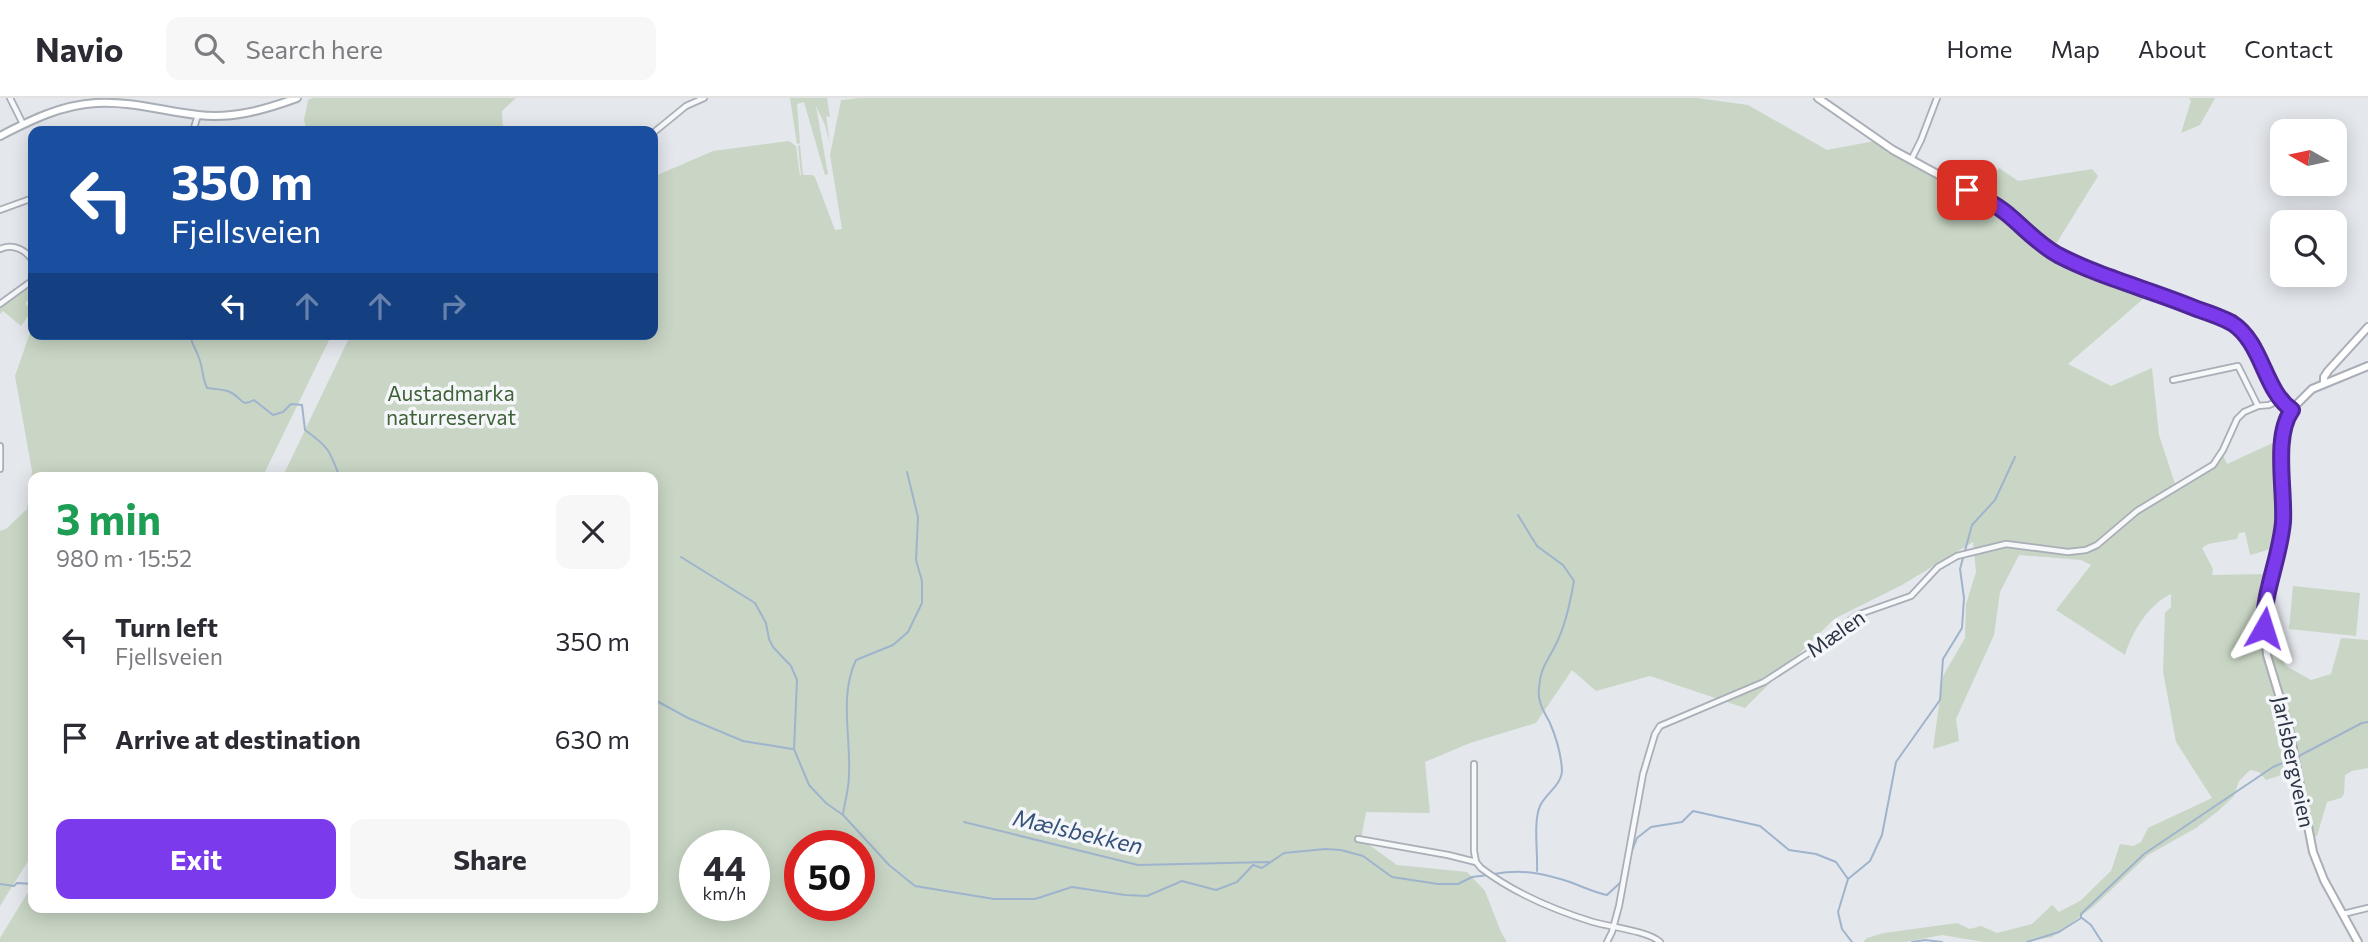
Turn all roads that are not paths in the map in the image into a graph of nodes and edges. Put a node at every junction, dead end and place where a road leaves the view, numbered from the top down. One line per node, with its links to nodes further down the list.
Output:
1 (10, 98): 7 (street)
2 (297, 98): 6 (main road)
3 (704, 98): 9 (street)
4 (1818, 98): 11 (main road)
5 (1937, 98): 11 (street)
6 (198, 115): 7 (main road); 8 (street)
7 (23, 124): 10 (main road)
8 (195, 126)
9 (658, 129)
10 (0, 136)
11 (1911, 160): 22 (main road)
12 (28, 200): 13 (street)
13 (0, 211)
14 (0, 249): 15 (street)
15 (28, 256)
16 (28, 284): 17 (street)
17 (0, 304)
18 (2368, 327): 21 (main road)
19 (2368, 366): 21 (main road)
20 (2173, 380): 23 (street)
21 (2324, 383): 24 (main road)
22 (2280, 400): 23 (street, Mælen); 24 (main road)
23 (2258, 406): 32 (street, Mælen)
24 (2292, 410): 31 (main road, Jarlsbergveien)
25 (0, 446): 26 (street)
26 (0, 469)
27 (1474, 764): 29 (street)
28 (1358, 839): 29 (street)
29 (1476, 862): 32 (street)
30 (2368, 908): 31 (street)
31 (2343, 914): 35 (main road, Jarlsbergveien)
32 (1614, 927): 33 (street, Mælen); 34 (street)
33 (1607, 942)
34 (1660, 942)
35 (2358, 942)

